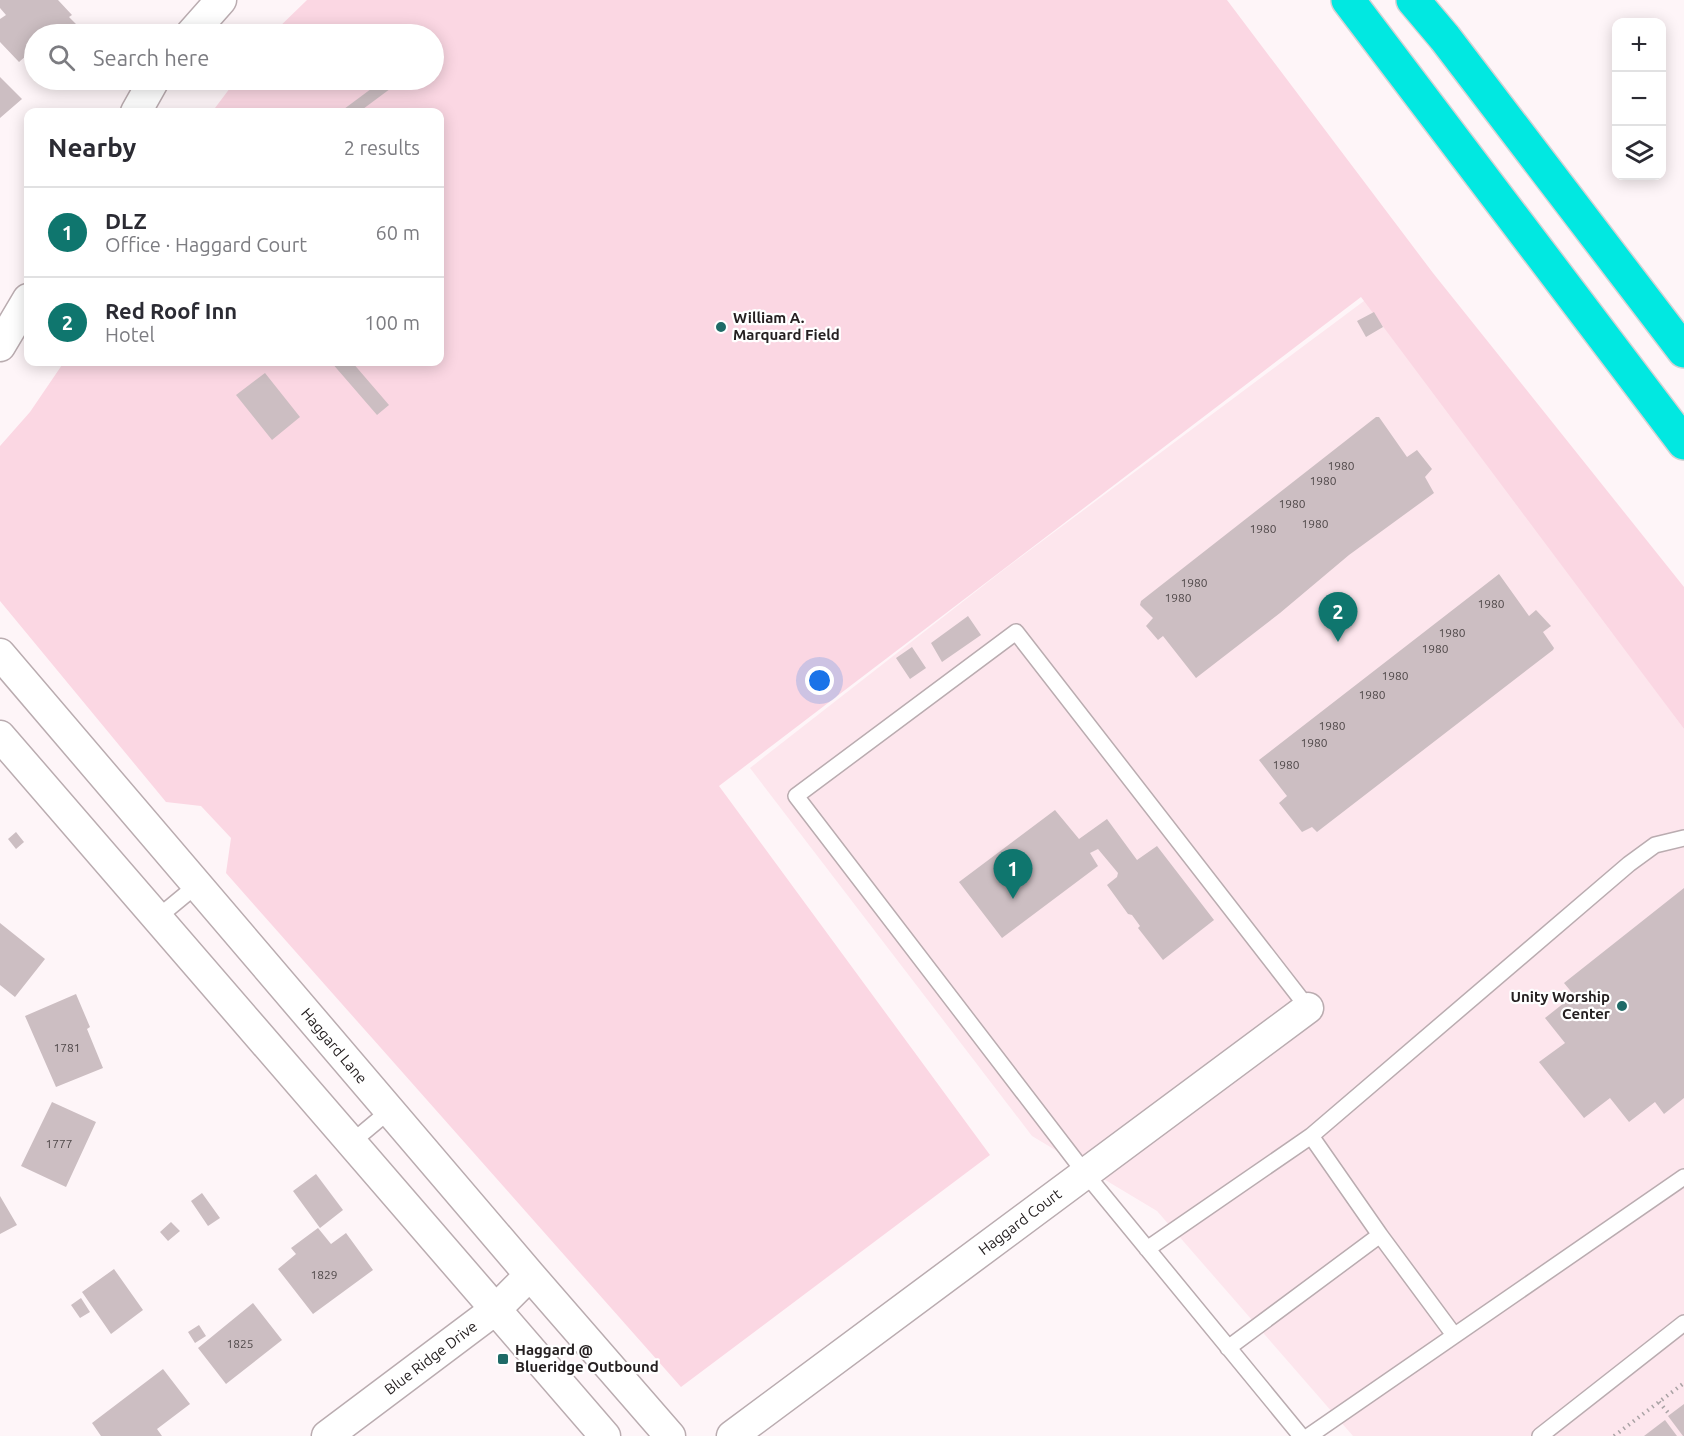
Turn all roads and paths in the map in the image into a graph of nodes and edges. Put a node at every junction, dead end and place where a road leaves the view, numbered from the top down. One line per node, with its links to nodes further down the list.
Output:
1 (221, 0): 4 (street)
2 (1348, 0): 10 (highway)
3 (1413, 0): 9 (highway)
4 (200, 24)
5 (148, 90): 6 (street)
6 (138, 108)
7 (24, 306): 8 (street)
8 (0, 346)
9 (1684, 351)
10 (1684, 443)
11 (0, 654): 14 (street, Haggard Lane)
12 (0, 736): 15 (street)
13 (1684, 837): 18 (lane)
14 (197, 885): 15 (lane); 17 (street, Haggard Lane)
15 (158, 918): 19 (street)
16 (1308, 1008): 20 (street, Haggard Court); 20 (lane)
17 (389, 1111): 19 (lane); 24 (street, Haggard Lane)
18 (1311, 1136): 22 (lane); 23 (lane)
19 (352, 1142): 25 (street)
20 (1085, 1173): 23 (lane); 35 (street, Haggard Court)
21 (1684, 1177): 27 (lane)
22 (1380, 1235): 27 (lane); 28 (lane)
23 (1147, 1249): 28 (lane)
24 (530, 1275): 25 (street, Blue Ridge Drive); 34 (street, Haggard Lane)
25 (496, 1308): 32 (street, Blue Ridge Drive); 33 (street)
26 (1684, 1323): 38 (lane)
27 (1454, 1335): 37 (lane)
28 (1228, 1347): 36 (lane)
29 (1684, 1383): 30 (path)
30 (1659, 1402): 31 (path); 39 (path)
31 (1670, 1415)
32 (327, 1436)
33 (605, 1436)
34 (670, 1436)
35 (732, 1436)
36 (1301, 1436)
37 (1309, 1436)
38 (1540, 1436)
39 (1614, 1436)

